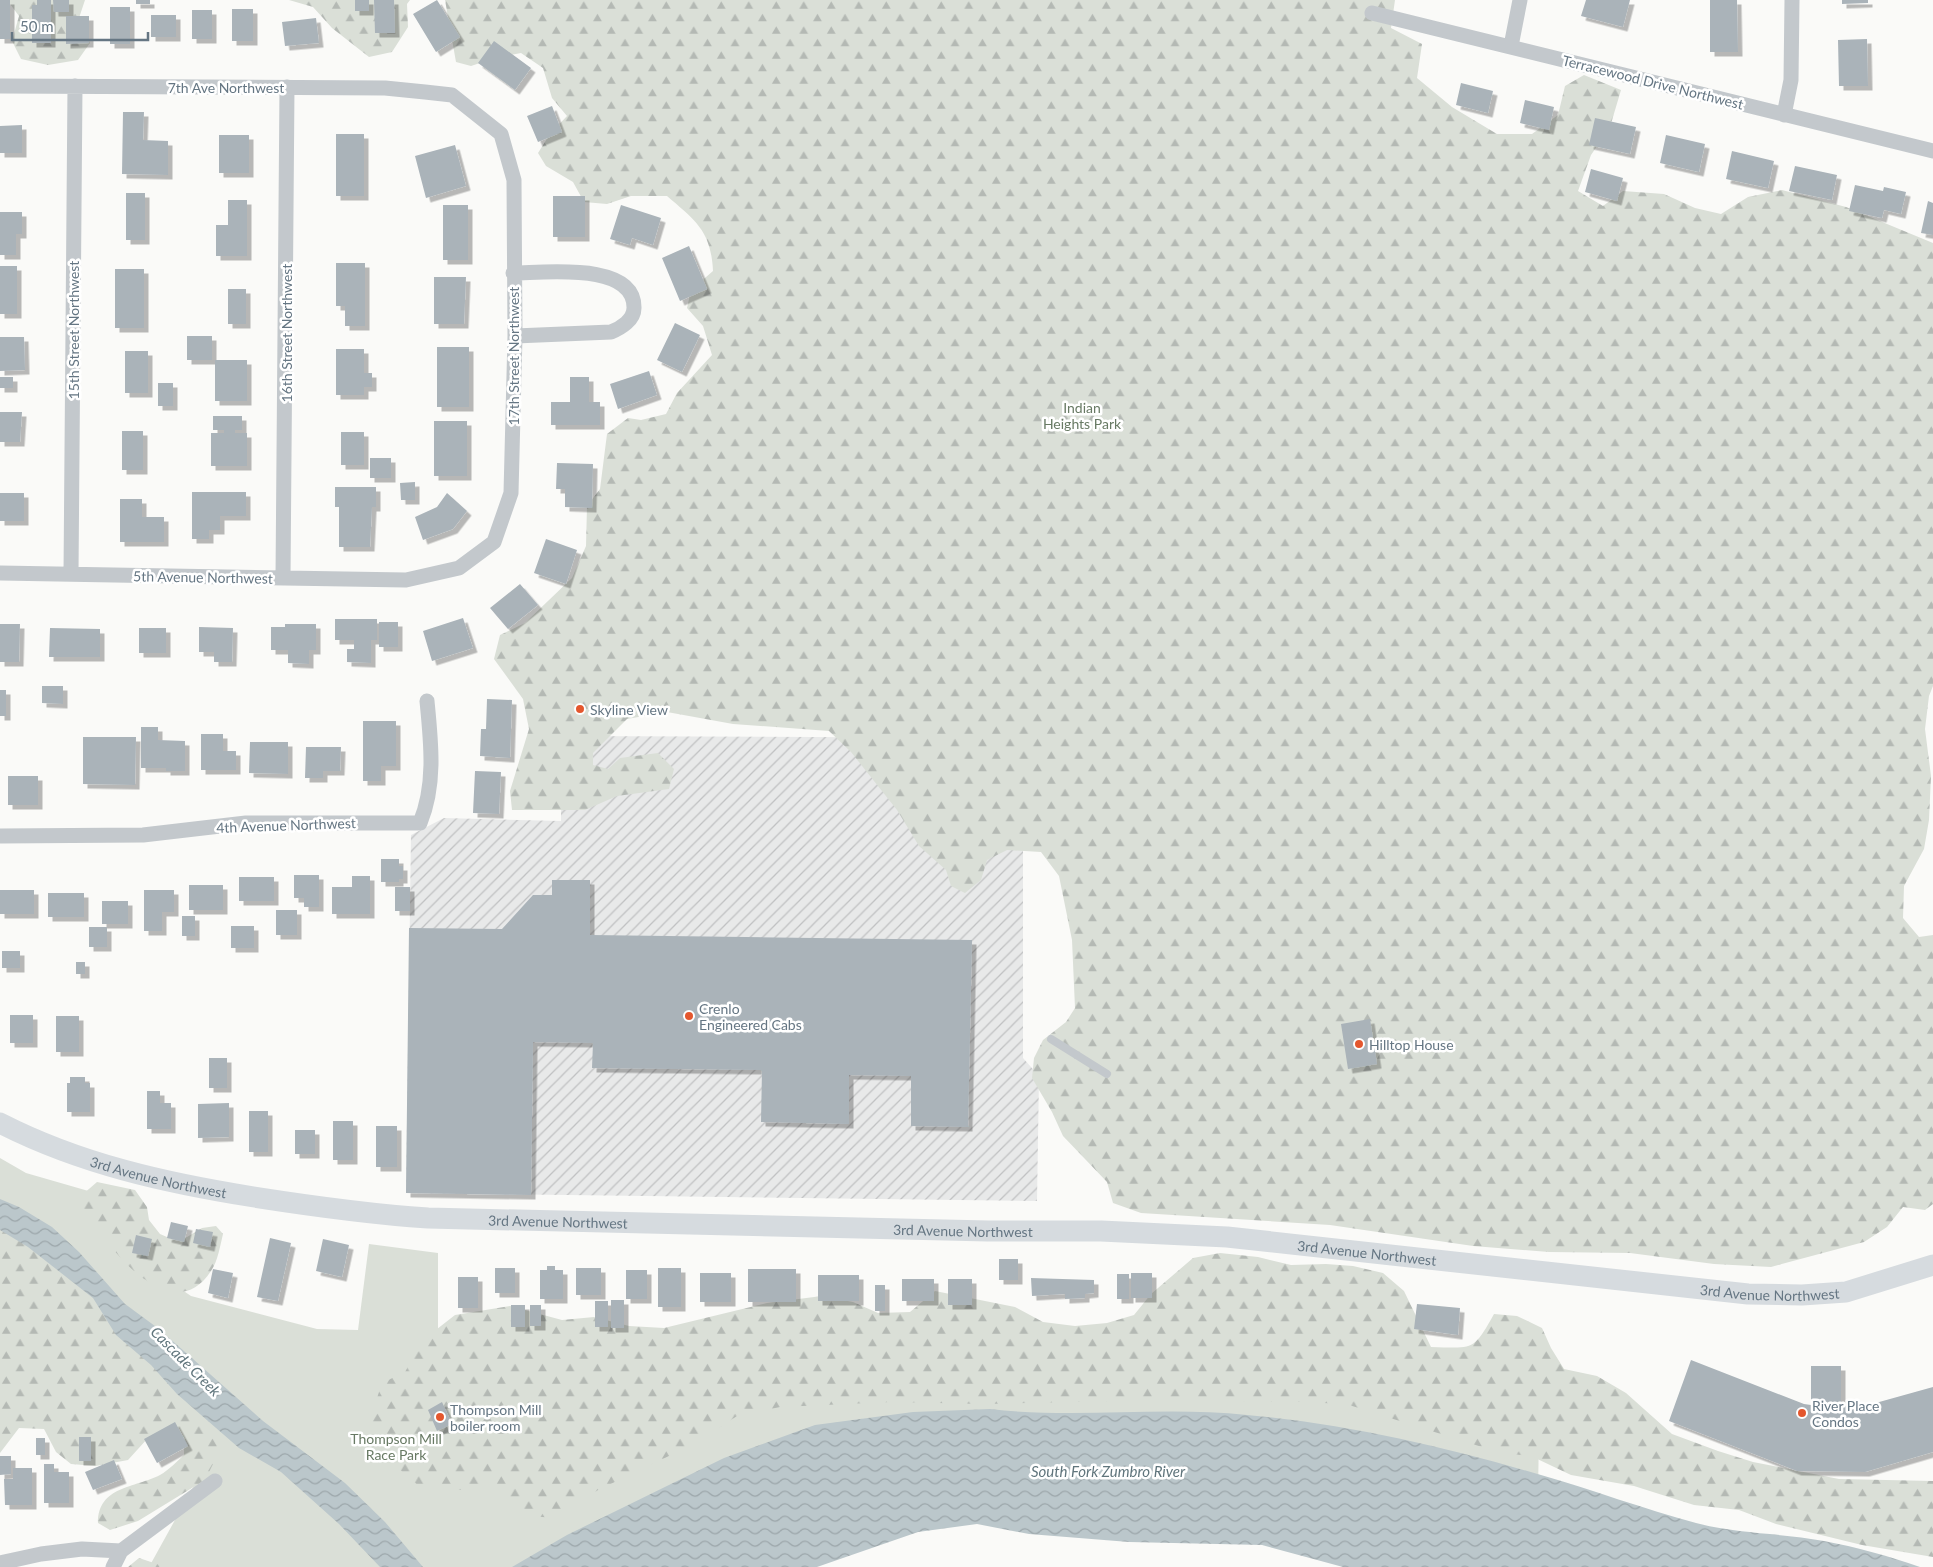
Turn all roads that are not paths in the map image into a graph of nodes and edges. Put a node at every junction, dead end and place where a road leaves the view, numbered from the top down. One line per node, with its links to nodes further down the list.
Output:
1 (1520, 0): 4 (street)
2 (1792, 0): 9 (street)
3 (1372, 13): 4 (street, Terracewood Drive Northwest)
4 (1510, 46): 9 (street, Terracewood Drive Northwest)
5 (0, 86): 6 (street, 7th Ave Northwest)
6 (75, 86): 7 (street, 7th Ave Northwest); 14 (street, 15th Street Northwest)
7 (287, 87): 8 (street, 7th Ave Northwest); 15 (street, 16th Street Northwest)
8 (452, 95): 11 (street, 17th Street Northwest)
9 (1784, 115): 10 (street, Terracewood Drive Northwest)
10 (1933, 151)
11 (513, 273): 12 (street, 17th Street Northwest); 12 (street)
12 (515, 336): 16 (street, 17th Street Northwest)
13 (0, 573): 14 (street, 5th Avenue Northwest)
14 (70, 574): 15 (street, 5th Avenue Northwest)
15 (283, 578): 16 (street, 5th Avenue Northwest)
16 (406, 580)
17 (427, 701): 18 (street, 4th Avenue Northwest)
18 (0, 836)
19 (1051, 1039): 20 (lane)
20 (1107, 1074)
21 (0, 1123): 22 (main road, 3rd Avenue Northwest)
22 (1933, 1265)
23 (214, 1481): 24 (street)
24 (121, 1551): 25 (street); 26 (street)
25 (0, 1563)
26 (113, 1567)

